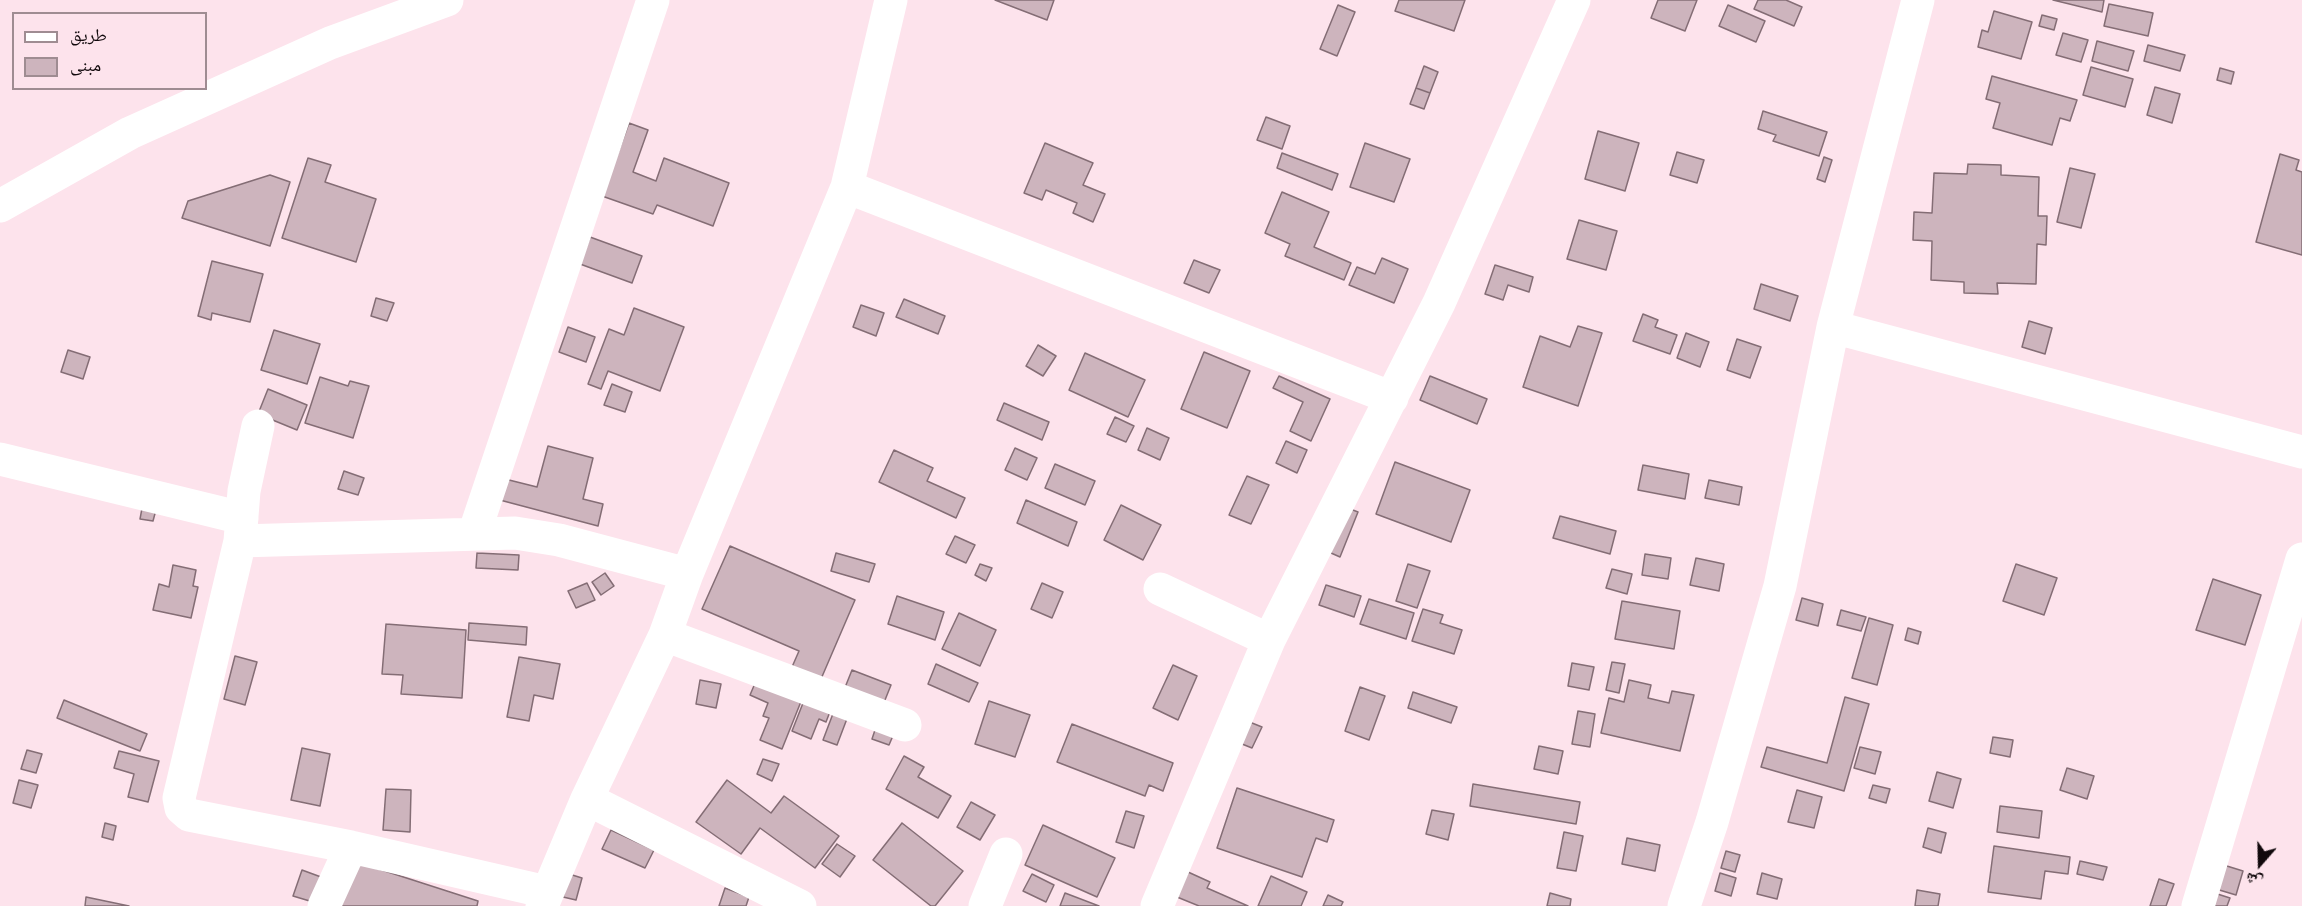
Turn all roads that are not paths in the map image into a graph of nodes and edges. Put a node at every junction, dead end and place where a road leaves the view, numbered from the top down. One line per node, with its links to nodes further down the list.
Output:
1 (447, 0): 7 (street)
2 (653, 0): 14 (street)
3 (891, 0): 6 (street)
4 (1575, 0): 9 (street)
5 (1918, 0): 8 (street)
6 (847, 187): 9 (street); 16 (street)
7 (0, 206)
8 (1833, 327): 11 (street); 29 (street)
9 (1392, 398): 19 (street)
10 (258, 426): 13 (street)
11 (2302, 452)
12 (0, 459): 13 (street)
13 (241, 530): 14 (street); 22 (street)
14 (474, 534): 16 (street)
15 (2302, 559): 30 (street)
16 (687, 574): 18 (street)
17 (1160, 589): 19 (street)
18 (665, 635): 20 (street); 21 (street)
19 (1269, 640): 28 (street)
20 (905, 725)
21 (587, 799): 24 (street); 26 (street)
22 (351, 847): 24 (street); 25 (street)
23 (1006, 854): 27 (street)
24 (545, 899)
25 (324, 906)
26 (800, 906)
27 (985, 906)
28 (1157, 906)
29 (1684, 906)
30 (2198, 906)

